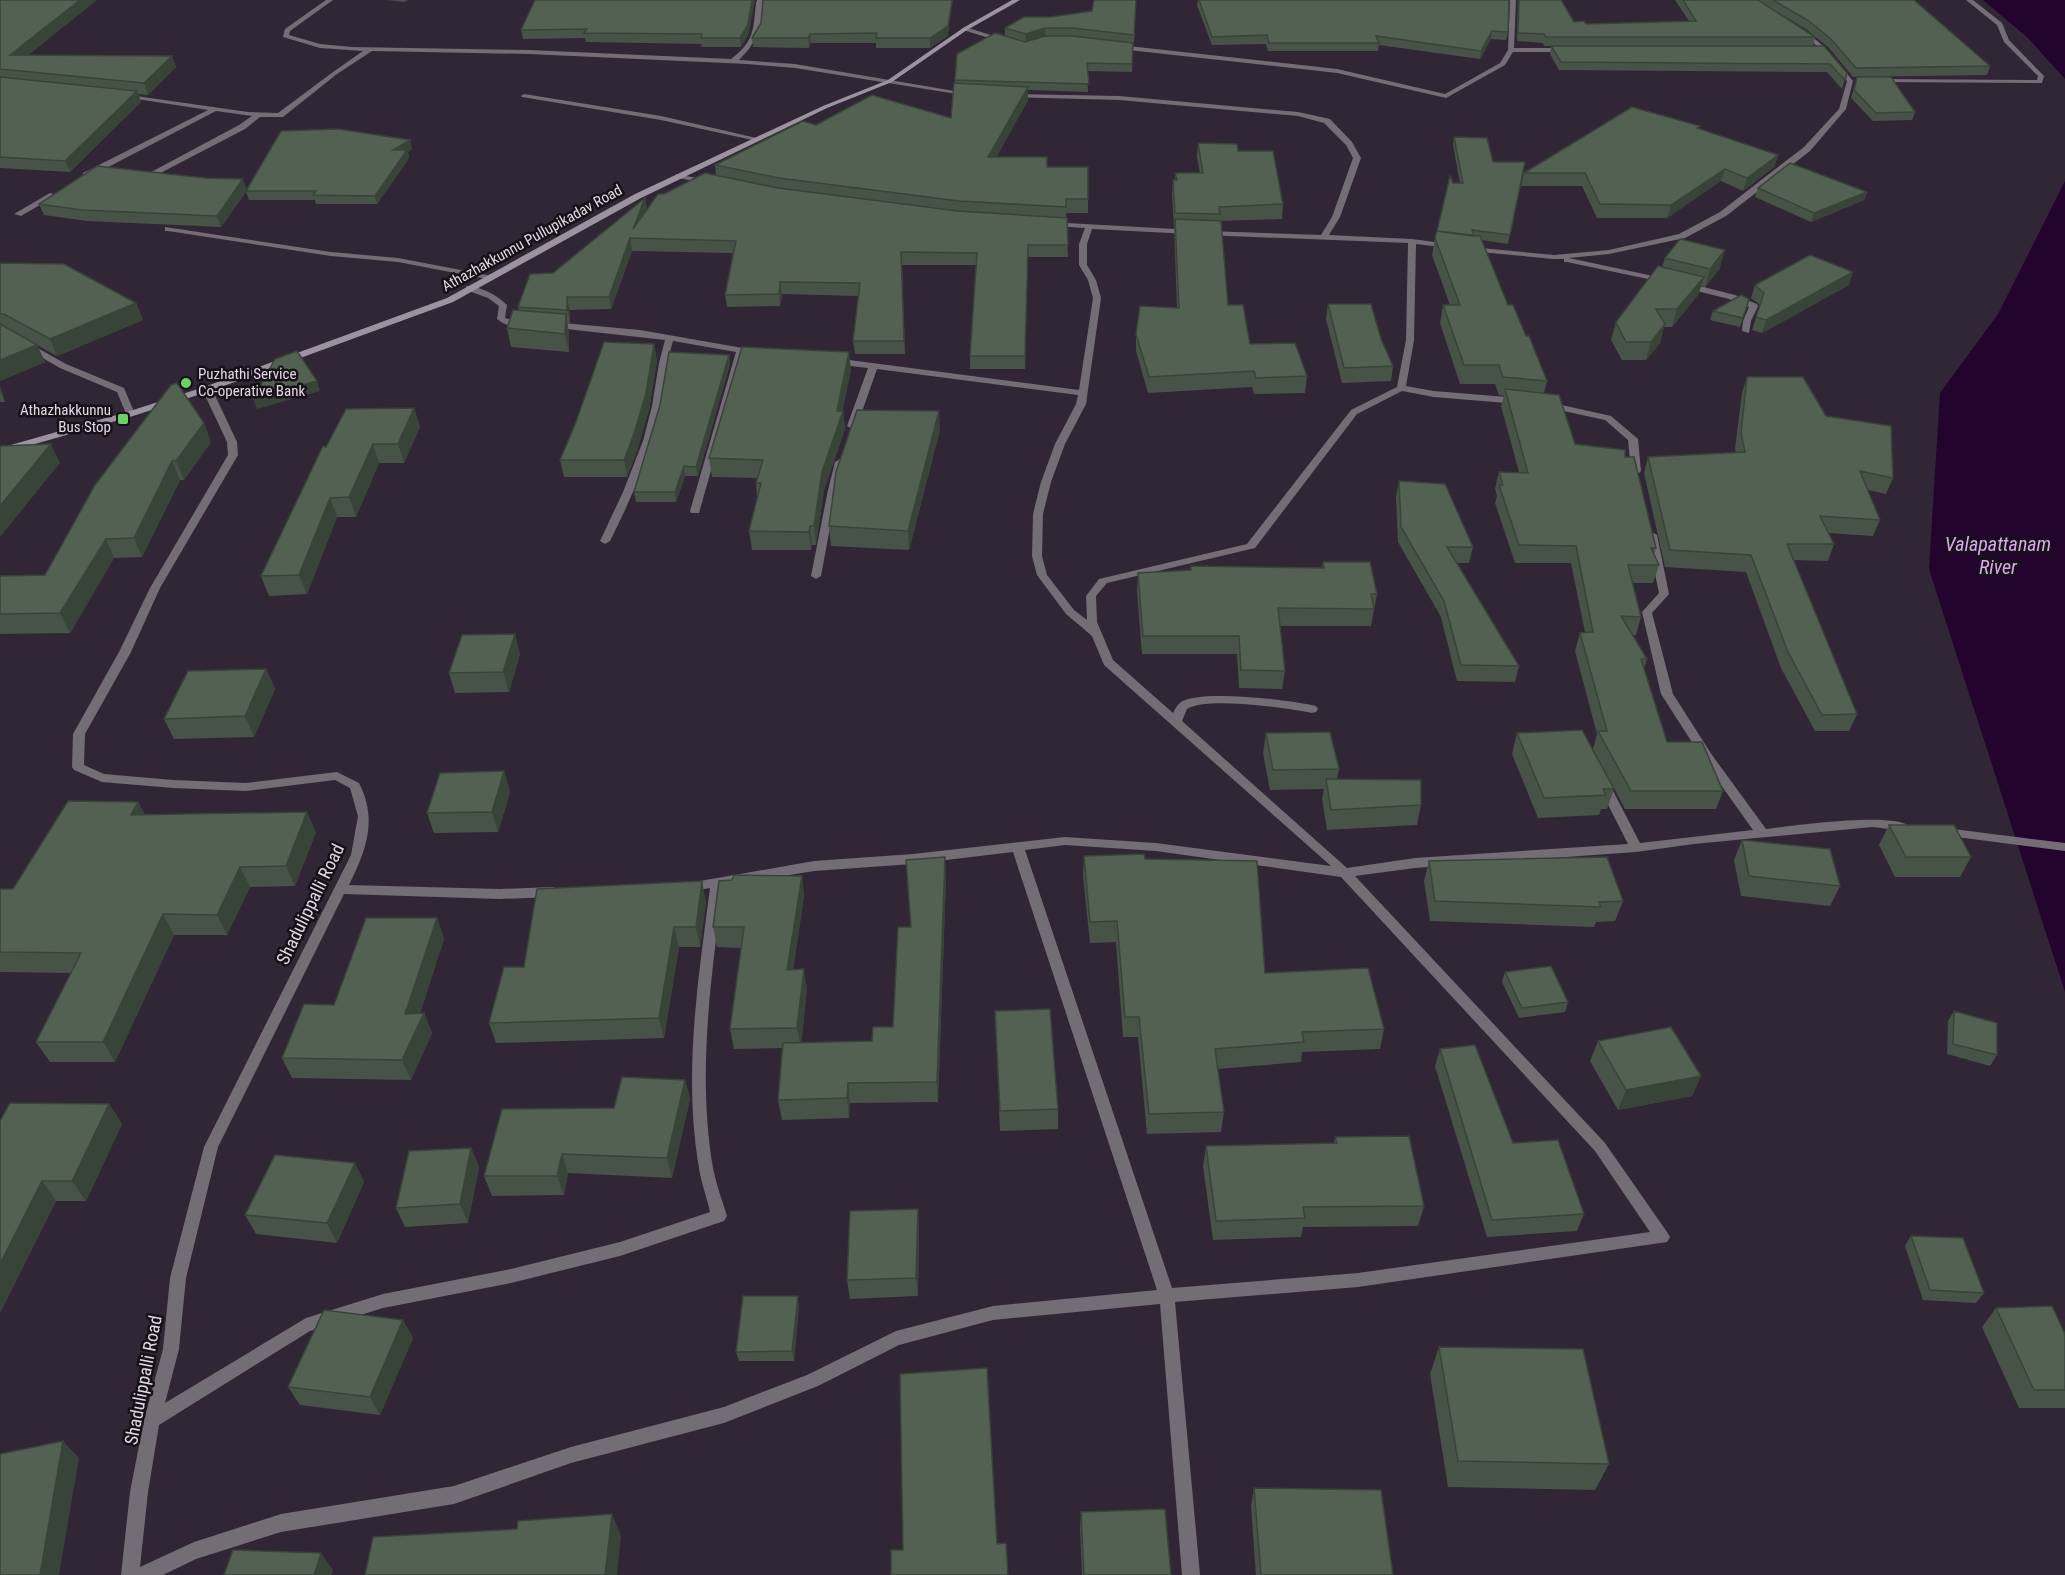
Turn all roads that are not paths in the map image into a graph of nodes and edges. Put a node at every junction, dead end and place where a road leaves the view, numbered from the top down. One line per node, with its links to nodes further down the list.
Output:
1 (330, 0): 10 (street)
2 (760, 0): 13 (street)
3 (1017, 0): 7 (main road, Athazhakkunnu Pullupikadav Road)
4 (1514, 0): 11 (street)
5 (1969, 0): 15 (street)
6 (1788, 22): 34 (street)
7 (965, 29): 8 (street); 14 (main road, Athazhakkunnu Pullupikadav Road)
8 (1017, 44)
9 (1115, 47): 11 (street)
10 (371, 49): 13 (street); 21 (street)
11 (1511, 50): 12 (street)
12 (1581, 50)
13 (733, 61): 14 (street)
14 (890, 81): 17 (street); 22 (main road, Athazhakkunnu Pullupikadav Road)
15 (1874, 81)
16 (116, 94): 20 (street)
17 (982, 94)
18 (1004, 95): 32 (street)
19 (524, 96): 22 (street)
20 (215, 109): 21 (street); 25 (street)
21 (259, 114): 24 (street)
22 (757, 139): 23 (main road, Athazhakkunnu Pullupikadav Road)
23 (679, 176): 26 (street); 35 (main road, Athazhakkunnu Pullupikadav Road)
24 (144, 178)
25 (74, 182)
26 (713, 183)
27 (58, 192): 28 (street)
28 (18, 214)
29 (1042, 224): 30 (street)
30 (1089, 227): 32 (street); 48 (street)
31 (168, 229): 35 (street)
32 (1323, 238): 33 (street)
33 (1412, 241): 34 (street); 46 (street)
34 (1554, 257): 39 (street)
35 (487, 278): 36 (main road, Athazhakkunnu Pullupikadav Road)
36 (470, 288): 37 (street); 47 (main road, Athazhakkunnu Pullupikadav Road)
37 (531, 324)
38 (543, 325): 41 (street)
39 (1746, 331)
40 (0, 334): 49 (street)
41 (670, 338): 42 (street); 56 (street)
42 (741, 350): 43 (street); 54 (street)
43 (770, 354)
44 (827, 360): 45 (street)
45 (874, 365): 48 (street); 50 (street)
46 (1401, 387): 53 (street); 58 (street)
47 (207, 389): 49 (main road, Athazhakkunnu Pullupikadav Road); 69 (street, Shadulippalli Road)
48 (1082, 393): 58 (street)
49 (130, 414): 52 (main road, Athazhakkunnu Pullupikadav Road)
50 (848, 438)
51 (845, 449): 57 (street)
52 (0, 452)
53 (1638, 481)
54 (695, 511)
55 (1649, 519): 62 (street)
56 (605, 542)
57 (816, 576)
58 (1098, 636): 60 (street)
59 (1312, 709): 60 (street)
60 (1176, 722): 66 (street)
61 (1601, 777): 65 (street)
62 (1762, 833): 63 (street); 65 (street)
63 (2065, 847)
64 (1018, 848): 66 (street); 67 (street); 71 (street)
65 (1636, 848): 66 (street)
66 (1345, 873): 71 (street)
67 (717, 882): 68 (street); 72 (street)
68 (678, 888)
69 (341, 889): 70 (street); 72 (street, Shadulippalli Road)
70 (571, 891)
71 (1167, 1296): 74 (street); 75 (street)
72 (152, 1420): 73 (street, Shadulippalli Road)
73 (130, 1575)
74 (143, 1575)
75 (1191, 1575)

